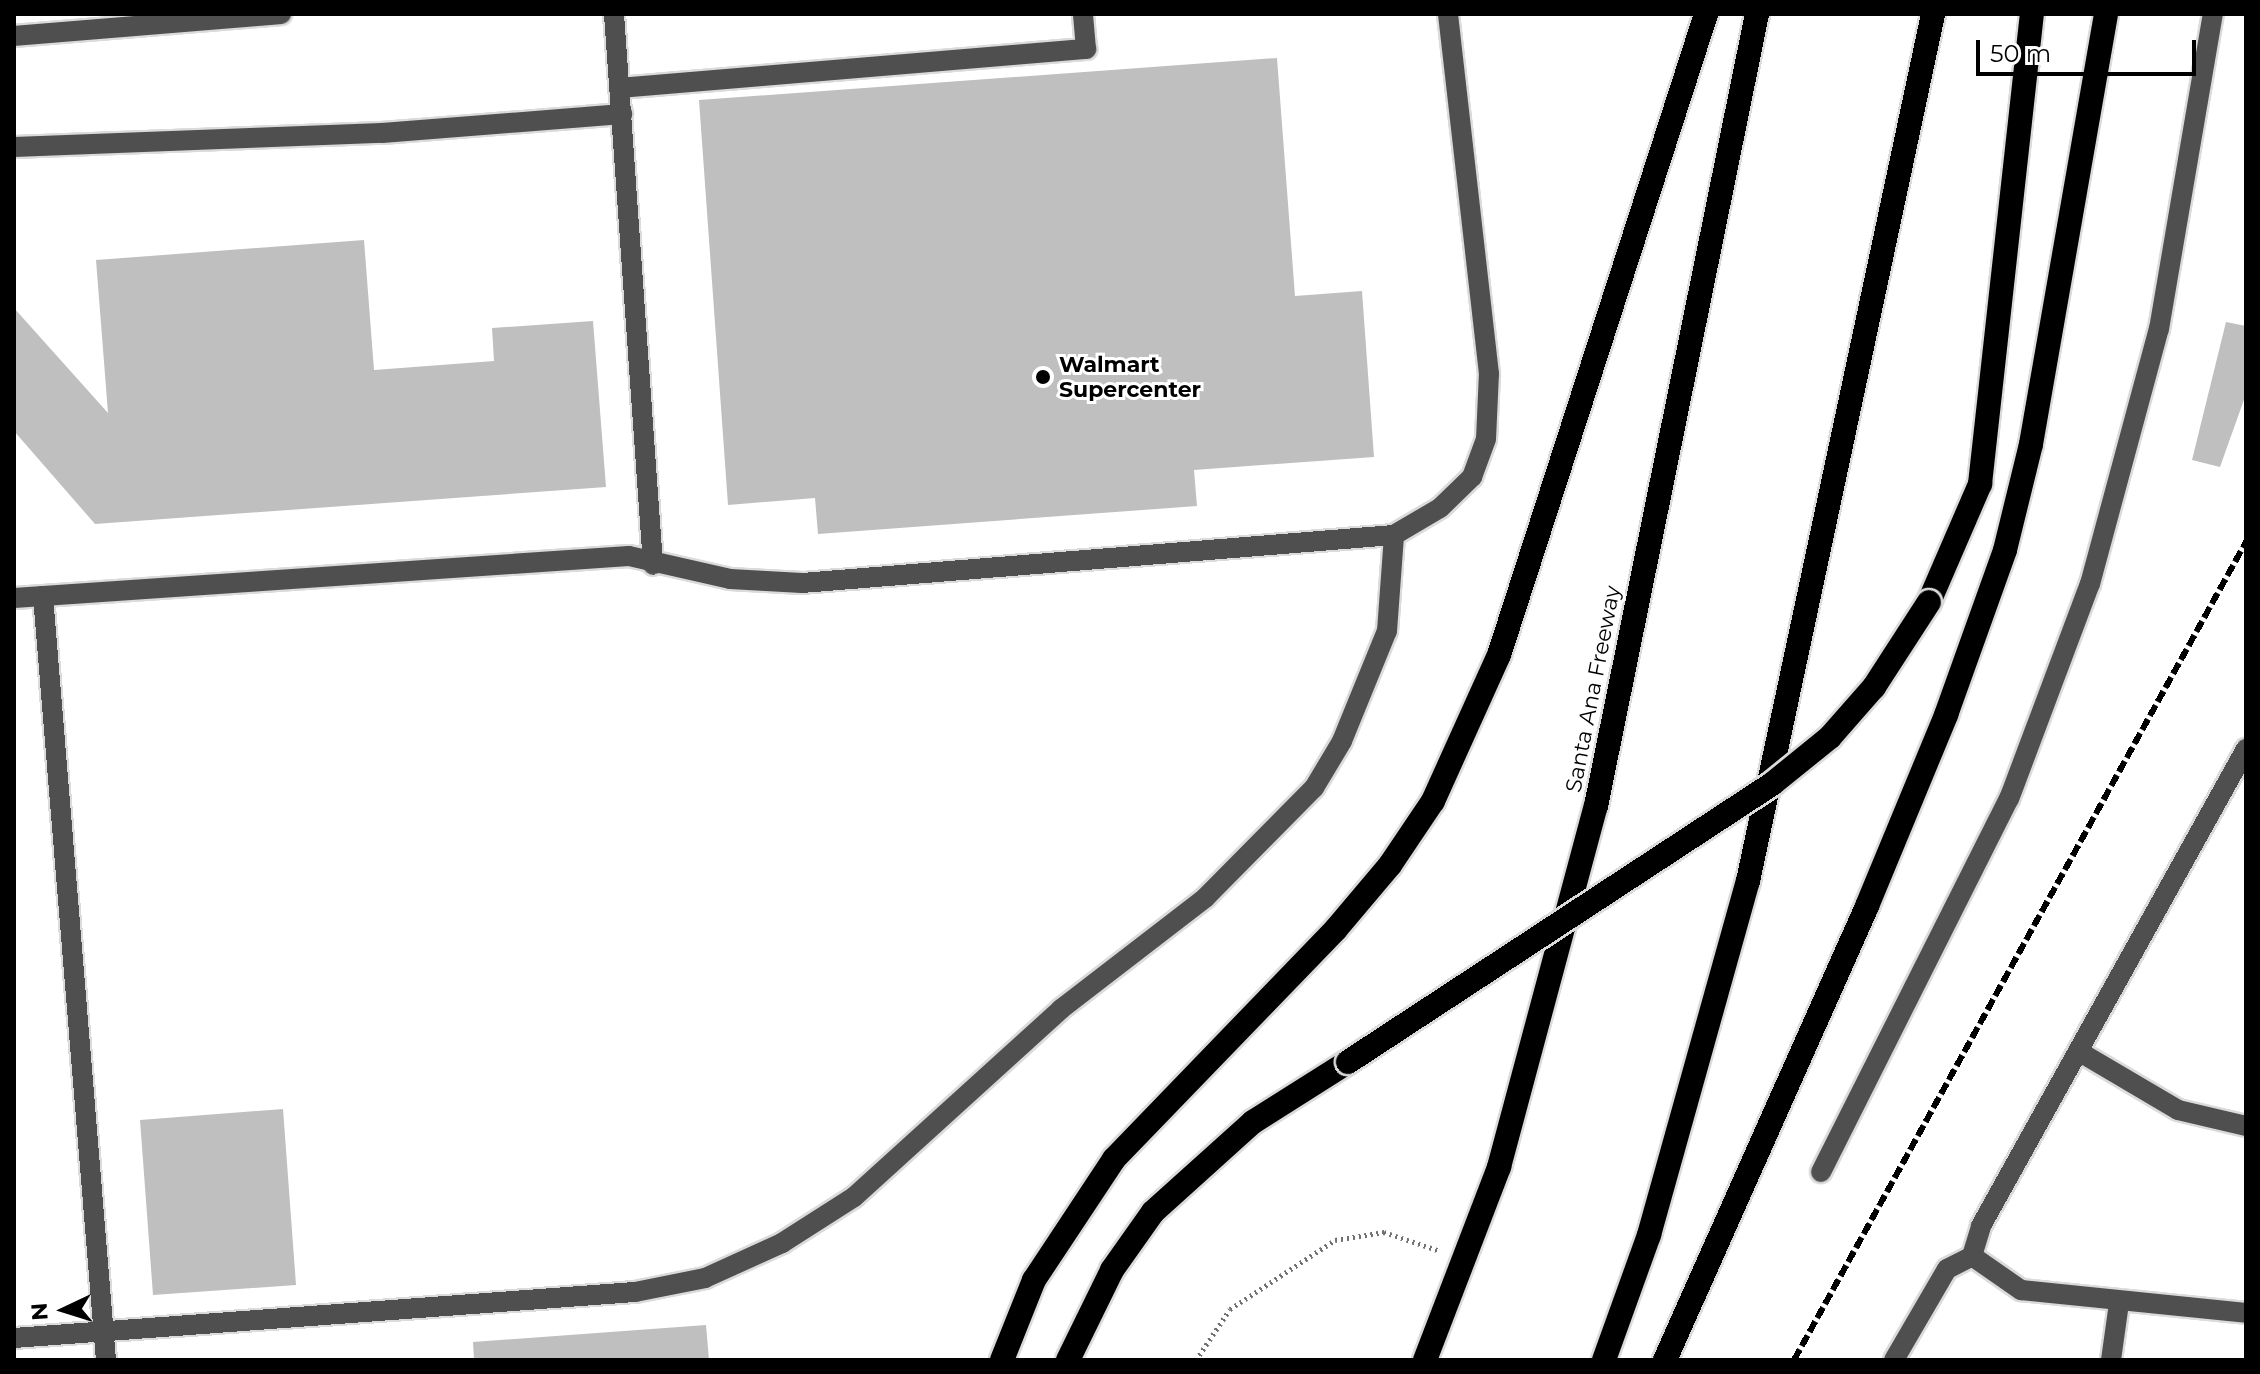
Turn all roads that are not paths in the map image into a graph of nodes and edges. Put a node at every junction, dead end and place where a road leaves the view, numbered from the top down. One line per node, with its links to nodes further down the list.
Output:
1 (281, 14): 11 (street)
2 (614, 14): 13 (street)
3 (1083, 14): 13 (street)
4 (1448, 14): 16 (street)
5 (1706, 14): 30 (highway)
6 (1757, 14): 32 (highway, Santa Ana Freeway)
7 (1933, 14): 33 (highway)
8 (2032, 14): 31 (highway, bridge)
9 (2106, 14): 34 (highway)
10 (2213, 14): 23 (street)
11 (164, 19): 12 (street)
12 (14, 36)
13 (620, 88): 14 (street)
14 (622, 114): 15 (street); 17 (street)
15 (14, 147)
16 (1394, 535): 17 (street); 27 (street)
17 (653, 565): 18 (street)
18 (43, 596): 19 (street); 27 (street)
19 (14, 598)
20 (2246, 749): 21 (street)
21 (2078, 1051): 22 (street); 24 (street)
22 (2246, 1126)
23 (1821, 1172)
24 (1972, 1256): 25 (street); 35 (street)
25 (2119, 1303): 26 (street); 36 (street)
26 (2246, 1313)
27 (103, 1327): 28 (street); 29 (street)
28 (14, 1338)
29 (106, 1360)
30 (1002, 1360)
31 (1068, 1360)
32 (1425, 1360)
33 (1604, 1360)
34 (1665, 1360)
35 (1894, 1360)
36 (2111, 1360)

